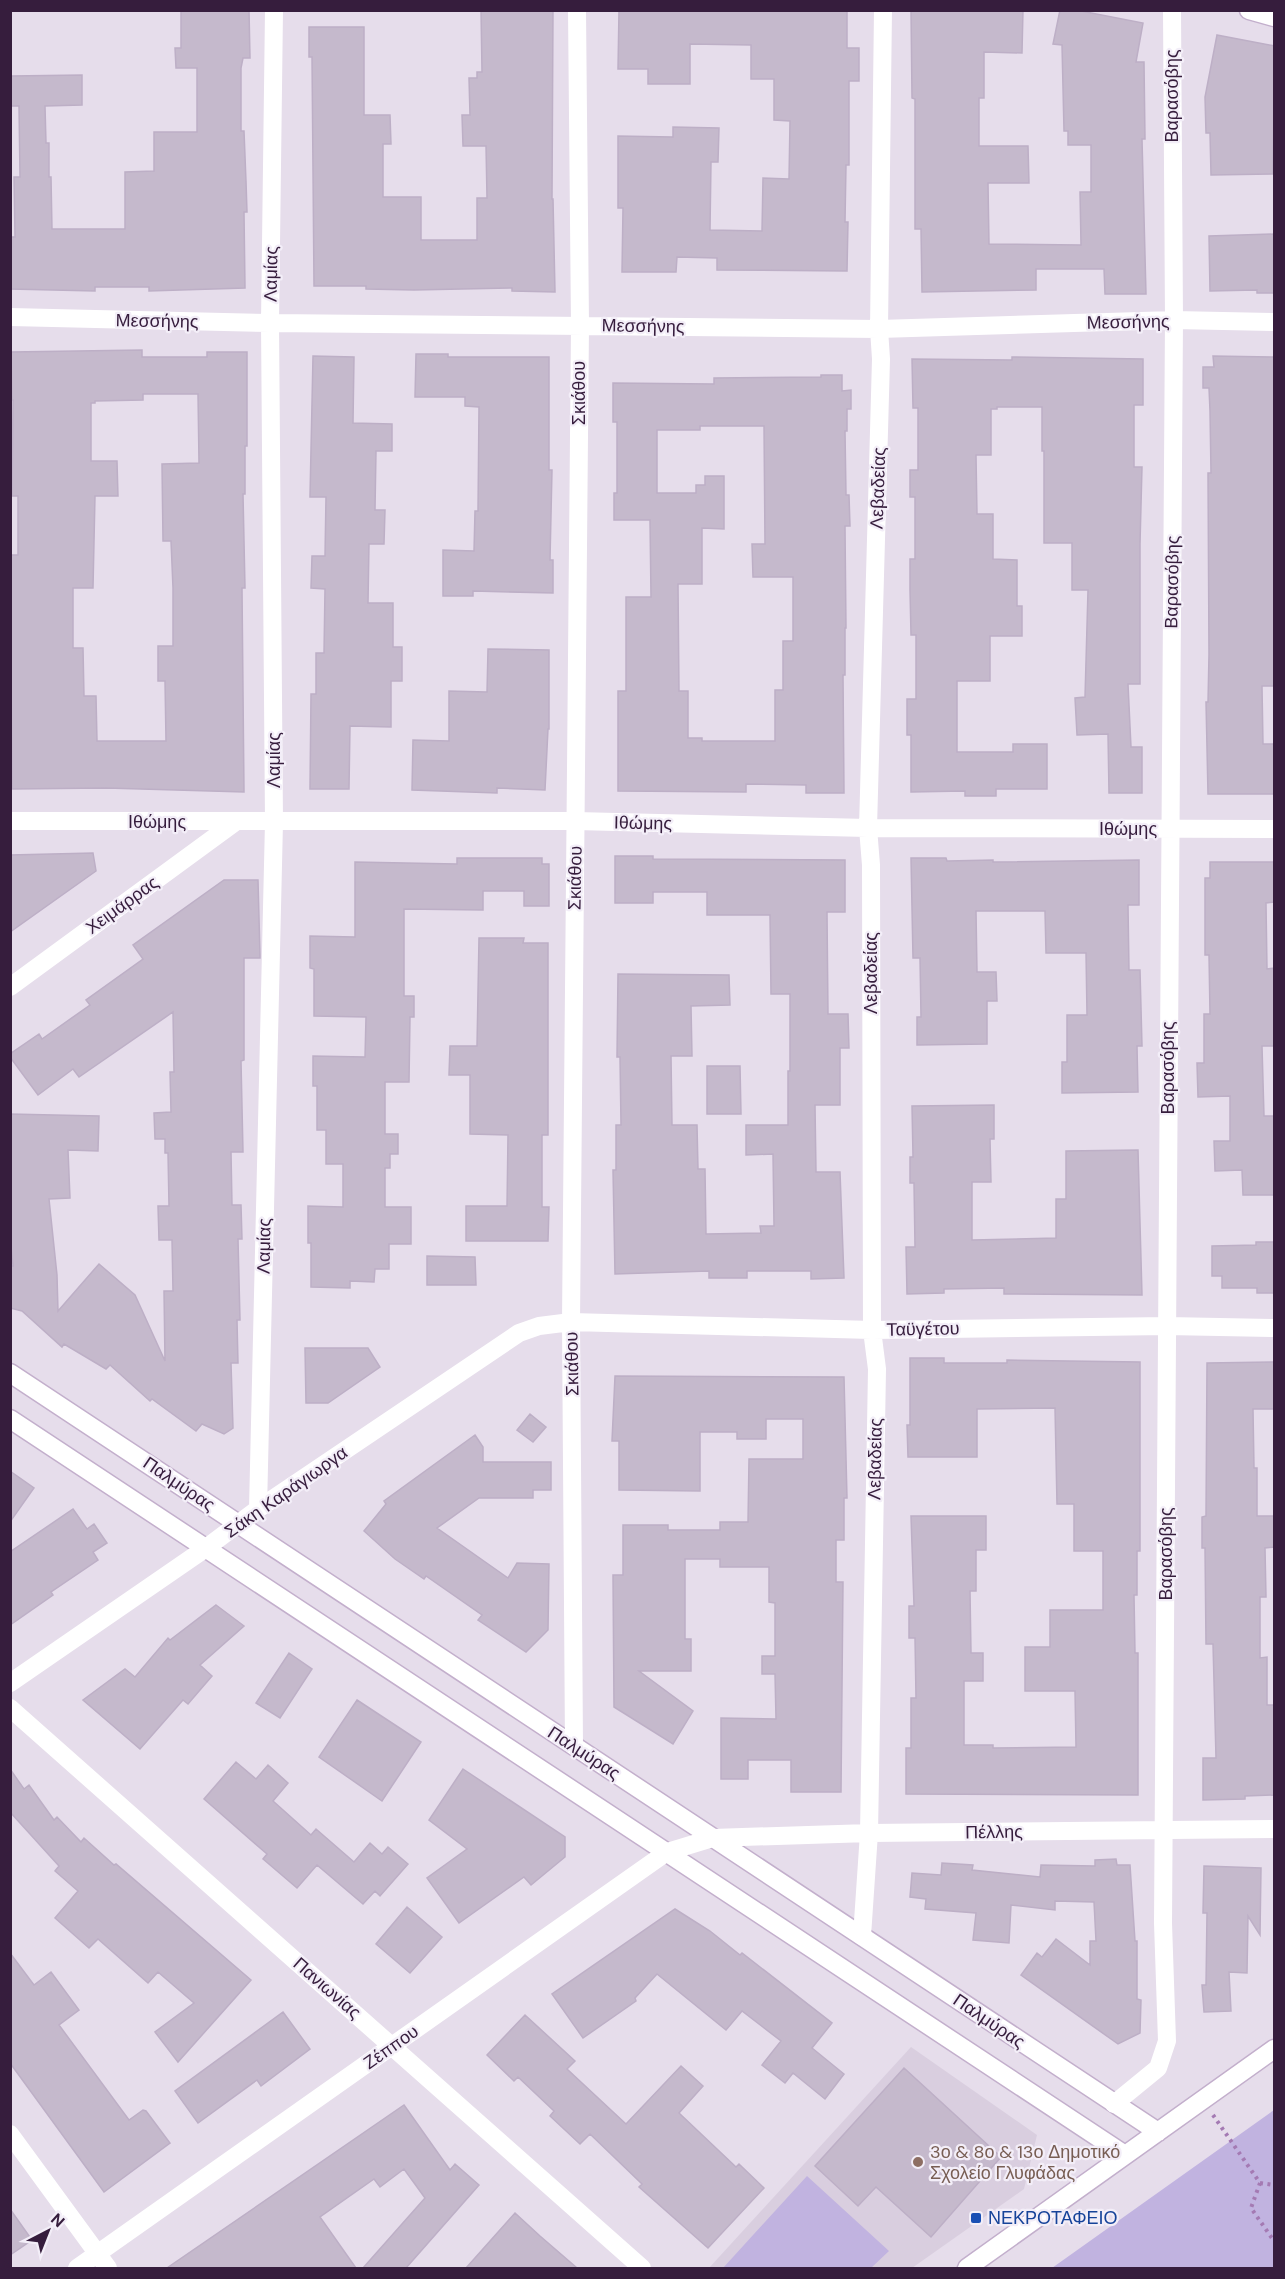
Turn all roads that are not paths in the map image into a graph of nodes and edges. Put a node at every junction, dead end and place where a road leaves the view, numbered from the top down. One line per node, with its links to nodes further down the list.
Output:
1 (274, 10): 10 (street, Λαμίας)
2 (577, 10): 11 (street, Σκιάθου)
3 (882, 10): 12 (street, Λεβαδείας)
4 (1172, 10): 8 (street, Βαρασόβης)
5 (1249, 10): 6 (street)
6 (1275, 17)
7 (10, 317): 10 (street, Μεσσήνης)
8 (1174, 320): 9 (street, Μεσσήνης); 12 (street, Μεσσήνης); 19 (street, Βαρασόβης)
9 (1275, 322)
10 (270, 323): 11 (street, Μεσσήνης); 15 (street, Λαμίας)
11 (580, 325): 12 (street, Μεσσήνης); 14 (street, Σκιάθου)
12 (879, 329): 17 (street, Λεβαδείας)
13 (10, 821): 16 (street, Ιθώμης)
14 (576, 821): 15 (street, Ιθώμης); 17 (street, Ιθώμης); 21 (street, Σκιάθου)
15 (274, 822): 16 (street, Ιθώμης); 27 (street, Λαμίας)
16 (234, 823): 20 (street, Χειμάρρας)
17 (868, 828): 19 (street, Ιθώμης); 24 (street, Λεβαδείας)
18 (1275, 829): 19 (street, Ιθώμης)
19 (1170, 830): 22 (street, Βαρασόβης)
20 (10, 987)
21 (571, 1322): 24 (street, Ταϋγέτου); 27 (street, Σάκη Καράγιωργα); 32 (street, Σκιάθου)
22 (1167, 1326): 23 (street, Ταϋγέτου); 24 (street, Ταϋγέτου); 34 (street, Βαρασόβης)
23 (1275, 1328)
24 (872, 1330): 35 (street, Λεβαδείας)
25 (10, 1373): 28 (street, Παλμύρας)
26 (10, 1419): 29 (street, Παλμύρας)
27 (258, 1509): 28 (street, Σάκη Καράγιωργα)
28 (239, 1524): 29 (street, Σάκη Καράγιωργα); 32 (street, Παλμύρας)
29 (206, 1548): 30 (street, Σάκη Καράγιωργα); 37 (street, Παλμύρας)
30 (10, 1683)
31 (10, 1708): 39 (street, Πανιωνίας)
32 (574, 1746): 36 (street, Παλμύρας)
33 (1275, 1829): 34 (street, Πέλλης)
34 (1165, 1830): 35 (street, Πέλλης); 41 (street, Βαρασόβης)
35 (869, 1833): 36 (street, Πέλλης); 38 (street, Λεβαδείας)
36 (713, 1838): 37 (street, Ζέππου); 38 (street, Παλμύρας)
37 (667, 1852): 39 (street, Ζέππου); 44 (street, Παλμύρας)
38 (862, 1936): 41 (street, Παλμύρας)
39 (392, 2046): 45 (street, Ζέππου); 47 (street, Πανιωνίας)
40 (1275, 2049): 42 (street)
41 (1114, 2104): 42 (street, Παλμύρας)
42 (1158, 2132): 44 (street)
43 (10, 2134): 45 (street)
44 (1125, 2155): 48 (street)
45 (103, 2261): 46 (street, Ζέππου)
46 (76, 2268)
47 (642, 2268)
48 (967, 2268)

